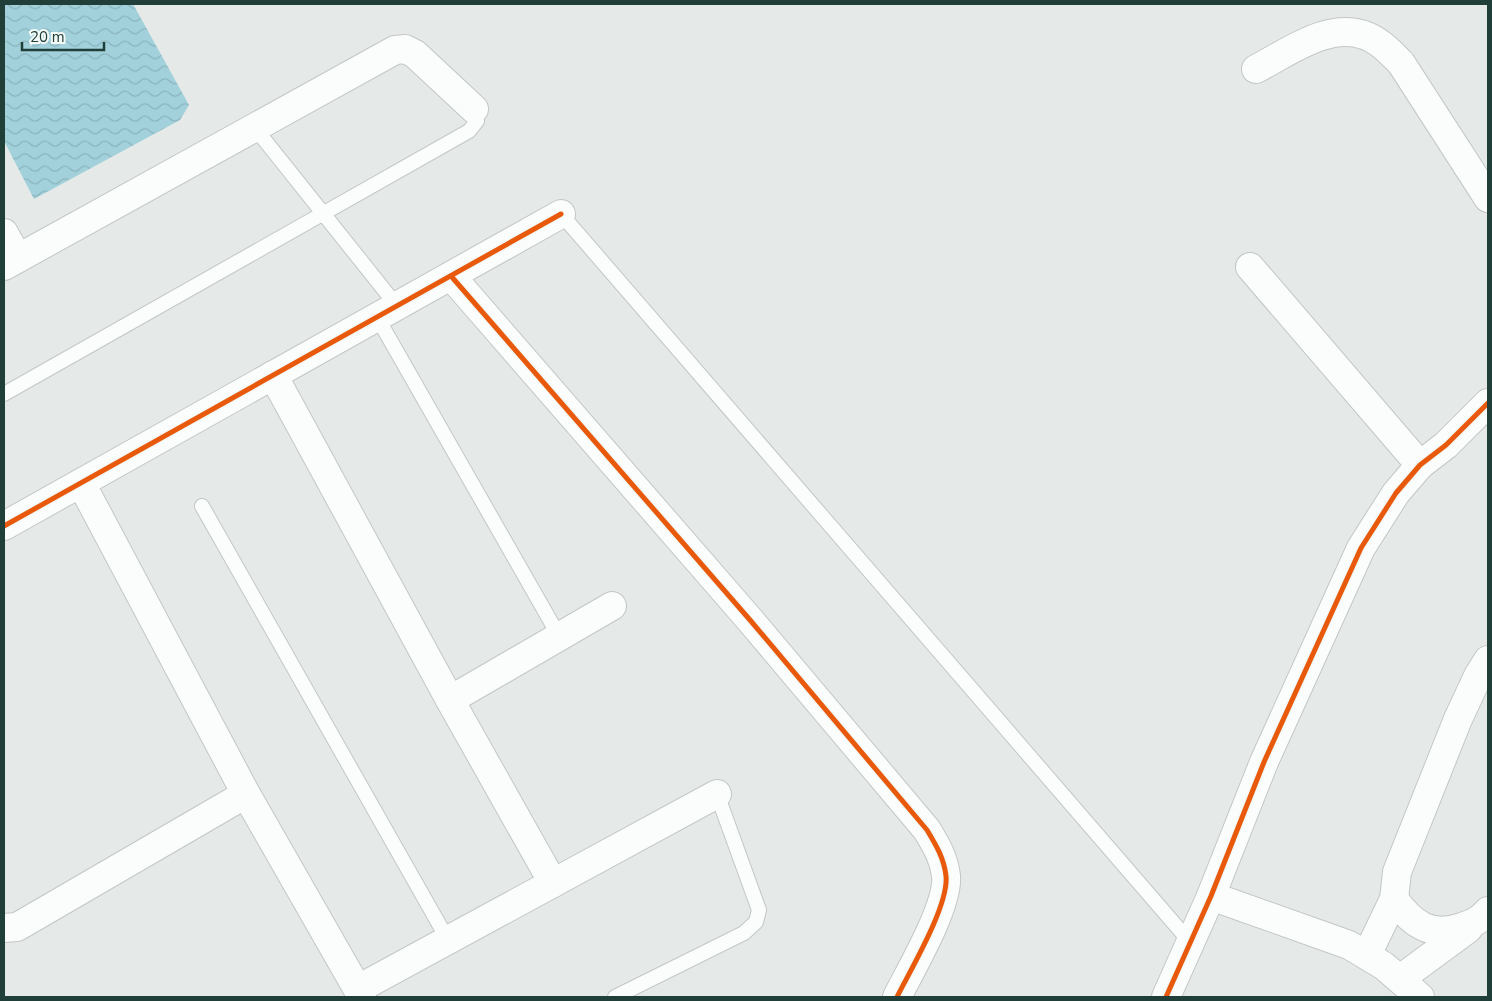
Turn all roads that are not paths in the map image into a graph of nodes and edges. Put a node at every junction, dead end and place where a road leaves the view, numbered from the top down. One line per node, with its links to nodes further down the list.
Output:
1 (1256, 69): 4 (street)
2 (474, 109): 3 (street); 5 (lane)
3 (254, 128): 5 (lane); 8 (street)
4 (1488, 198)
5 (323, 213): 11 (lane); 13 (lane)
6 (561, 214): 10 (street); 31 (lane)
7 (4, 233): 8 (street)
8 (11, 262)
9 (1250, 267): 15 (street)
10 (451, 276): 11 (street); 36 (street)
11 (387, 311): 12 (street); 20 (lane)
12 (273, 375): 16 (street); 22 (street)
13 (4, 394)
14 (1488, 403): 15 (street)
15 (1420, 465): 26 (street)
16 (81, 483): 18 (street); 23 (street)
17 (202, 506): 30 (lane)
18 (4, 526)
19 (612, 606): 20 (street)
20 (559, 636): 22 (street)
21 (1488, 660): 27 (street)
22 (450, 700): 25 (street)
23 (246, 794): 29 (street); 34 (street)
24 (717, 794): 25 (street); 35 (lane)
25 (553, 883): 30 (street)
26 (1211, 896): 31 (street); 32 (street)
27 (1394, 899): 28 (street); 32 (street)
28 (1484, 916): 33 (street)
29 (4, 928)
30 (448, 940): 34 (street)
31 (1191, 943): 37 (street)
32 (1367, 955): 33 (street)
33 (1400, 978): 38 (street)
34 (360, 993)
35 (616, 997)
36 (897, 997)
37 (1166, 997)
38 (1420, 997)

